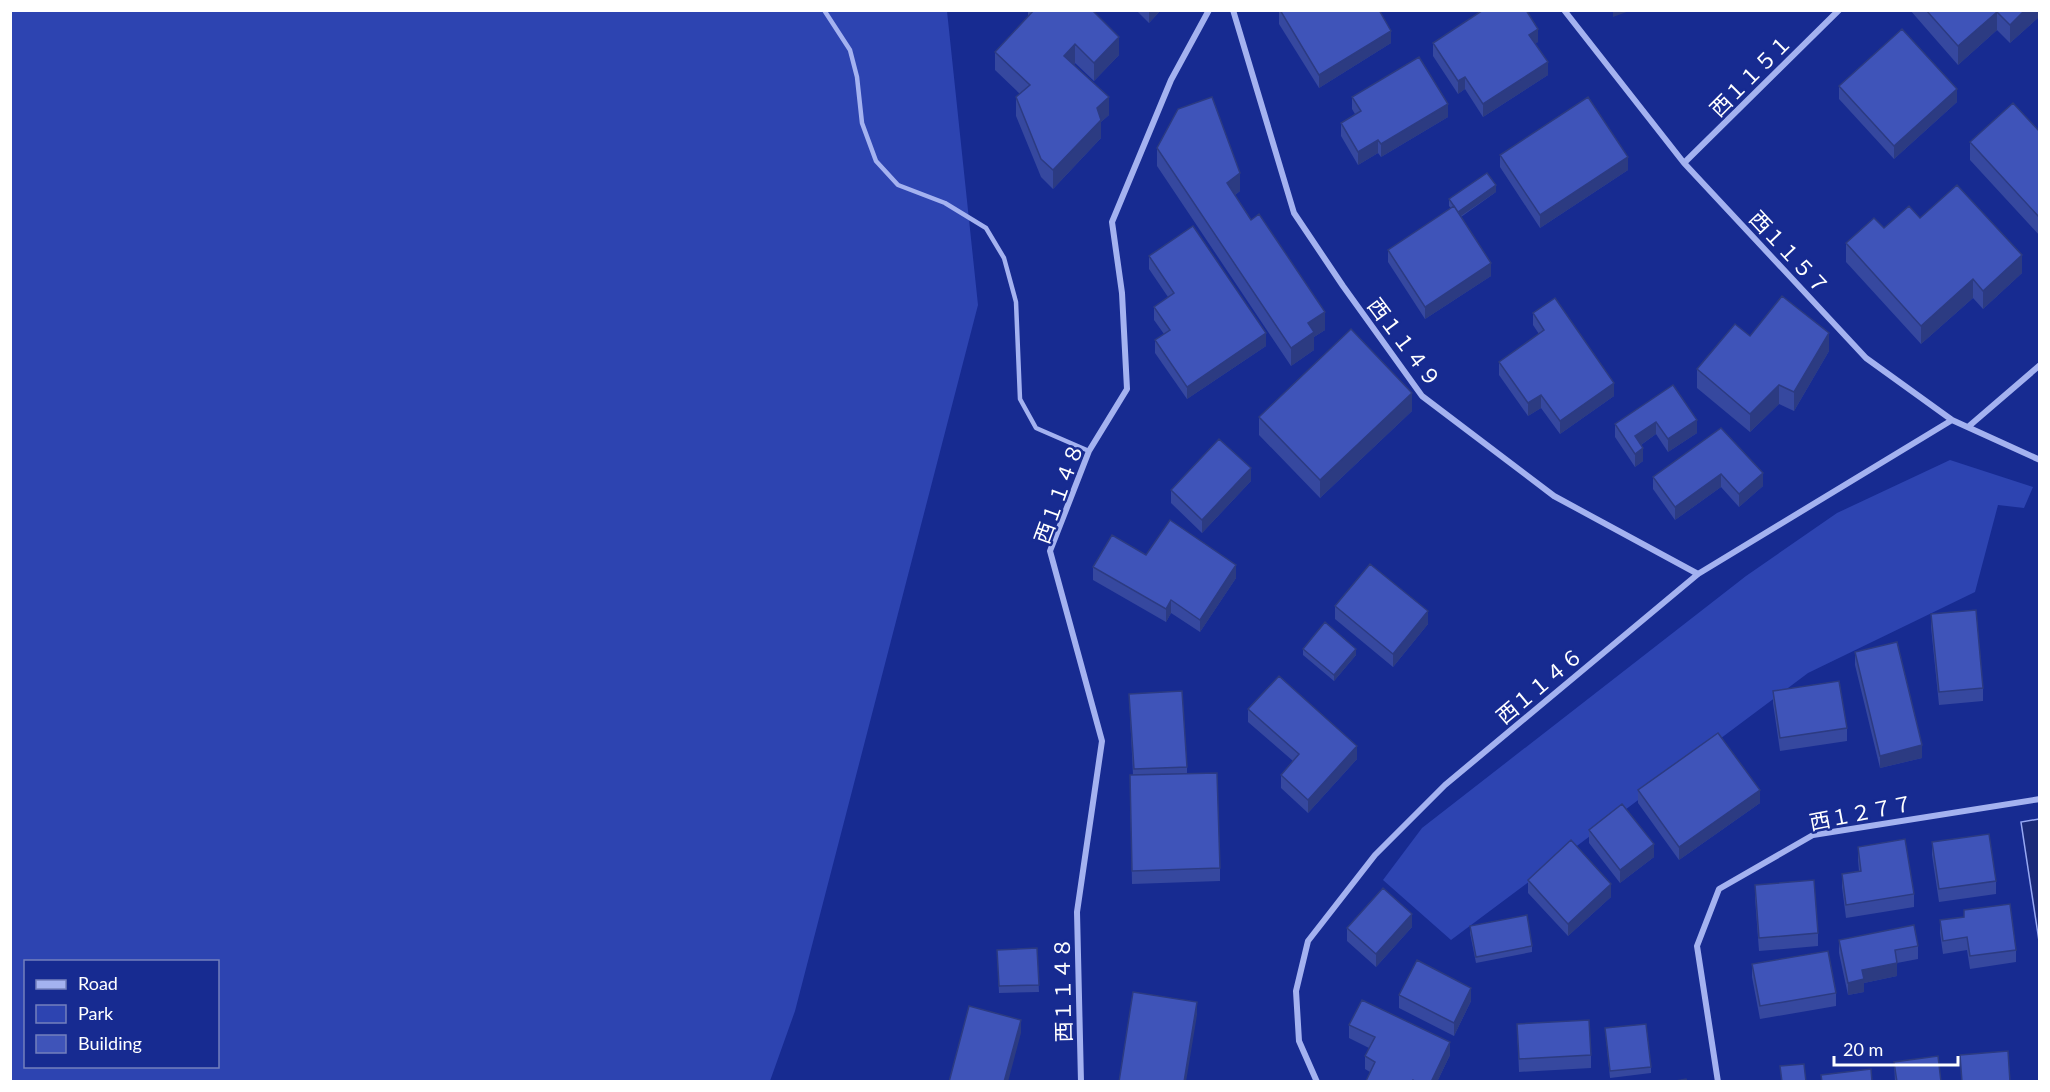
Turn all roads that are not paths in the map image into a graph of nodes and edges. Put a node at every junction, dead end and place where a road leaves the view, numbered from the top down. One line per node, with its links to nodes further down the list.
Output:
1 (824, 10): 10 (lane)
2 (1209, 10): 10 (street, 西１１４８)
3 (1233, 10): 12 (street, 西１１４９)
4 (1564, 10): 6 (street, 西１１５７)
5 (1839, 10): 6 (street, 西１１５１)
6 (1684, 163): 8 (street, 西１１５７)
7 (2040, 365): 9 (street)
8 (1952, 420): 9 (street, 西１１５７); 12 (street, 西１１４６)
9 (1968, 427): 11 (street, 西１１５７)
10 (1089, 451): 14 (street, 西１１４８)
11 (2040, 460)
12 (1698, 574): 15 (street, 西１１４６)
13 (2040, 799): 16 (street, 西１２７７)
14 (1081, 1082)
15 (1317, 1082)
16 (1718, 1082)

